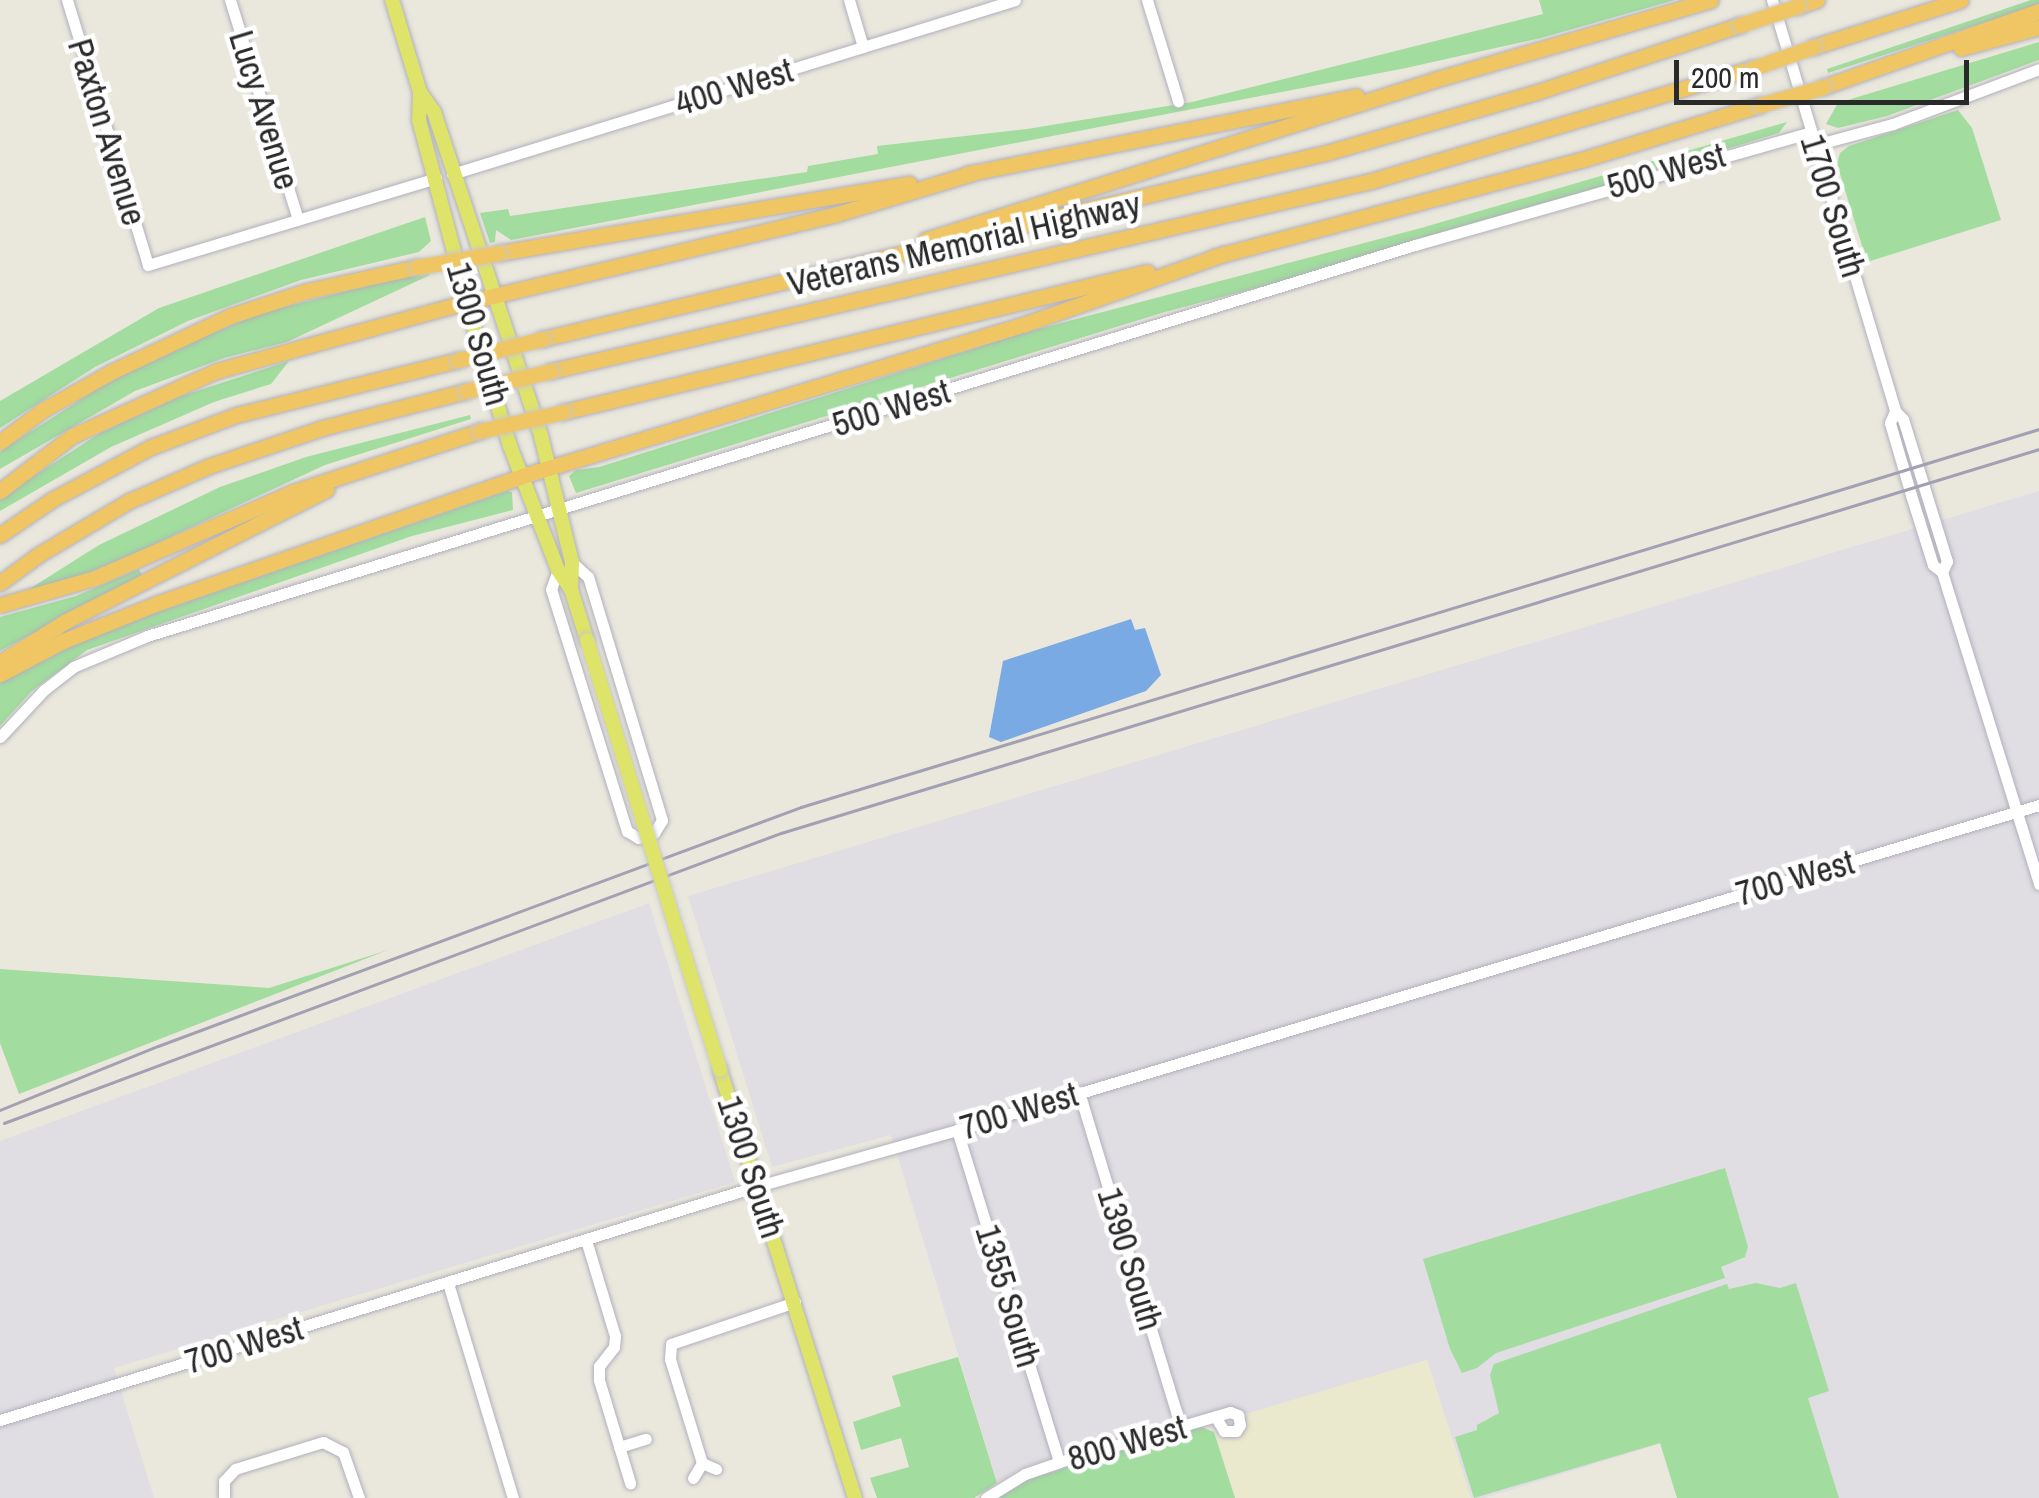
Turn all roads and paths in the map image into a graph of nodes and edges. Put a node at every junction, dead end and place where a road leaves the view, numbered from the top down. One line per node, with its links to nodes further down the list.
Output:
1 (67, 0): 24 (street, Paxton Avenue)
2 (230, 0): 24 (street, Lucy Avenue)
3 (392, 0): 18 (main road, 1300 South)
4 (848, 0): 14 (street)
5 (1015, 0): 11 (street, 400 West)
6 (1147, 0): 19 (street)
7 (1711, 0): 16 (highway)
8 (1772, 0): 20 (street, 1700 South)
9 (1817, 0): 26 (highway, Veterans Memorial Highway, bridge)
10 (1960, 0): 39 (highway, Veterans Memorial Highway, bridge)
11 (999, 2): 14 (street, 400 West)
12 (2039, 12): 17 (highway)
13 (2039, 27): 17 (highway)
14 (863, 47): 22 (street, 400 West)
15 (2039, 68): 20 (street, 500 West)
16 (1434, 80): 21 (highway); 26 (highway)
17 (1823, 87): 25 (highway, bridge)
18 (419, 100): 22 (main road, 1300 South); 23 (main road, 1300 South)
19 (1178, 102)
20 (1813, 138): 34 (street, 500 West); 46 (street, 1700 South)
21 (973, 173): 27 (highway); 29 (highway, bridge)
22 (452, 174): 27 (main road, 1300 South)
23 (436, 178): 24 (street); 28 (main road, 1300 South)
24 (298, 220)
25 (1224, 254): 30 (highway, bridge); 31 (highway)
26 (783, 285): 36 (highway, Veterans Memorial Highway, bridge)
27 (496, 295): 28 (highway); 31 (main road, 1300 South)
28 (469, 302): 32 (main road, 1300 South); 33 (highway)
29 (0, 442)
30 (399, 456): 41 (highway); 42 (highway)
31 (550, 468): 32 (highway); 34 (main road, 1300 South)
32 (522, 476): 35 (main road, 1300 South); 43 (highway)
33 (0, 491)
34 (560, 508): 35 (street, 500 West); 37 (main road, 1300 South)
35 (537, 515): 38 (main road, 1300 South); 44 (street, 500 West)
36 (0, 534)
37 (572, 562): 38 (street, 1300 South); 40 (main road, 1300 South)
38 (558, 570): 40 (main road, 1300 South)
39 (0, 583)
40 (571, 589): 50 (main road, 1300 South, bridge)
41 (0, 605)
42 (0, 662)
43 (0, 674)
44 (0, 738)
45 (2039, 806): 46 (street, 700 West)
46 (2017, 812): 47 (street, 1700 South); 48 (street, 700 West)
47 (2039, 884)
48 (1079, 1092): 49 (street, 700 West); 56 (street, 1390 South)
49 (957, 1130): 50 (street, 700 West); 60 (street, 1355 South)
50 (758, 1186): 51 (street, 700 West); 53 (main road, 1300 South)
51 (586, 1240): 52 (street, 700 West); 58 (street)
52 (448, 1283): 55 (street, 700 West); 66 (street)
53 (795, 1302): 59 (street); 67 (main road, 1300 South)
54 (1216, 1416): 56 (street, 800 West)
55 (0, 1420)
56 (1181, 1426): 60 (street, 800 West)
57 (646, 1438): 58 (street)
58 (619, 1447): 63 (street)
59 (702, 1462): 61 (street); 62 (street)
60 (1059, 1462): 68 (street, 800 West)
61 (716, 1469)
62 (692, 1478)
63 (630, 1483)
64 (224, 1498): 65 (street)
65 (359, 1498)
66 (514, 1498)
67 (855, 1498)
68 (986, 1498)

